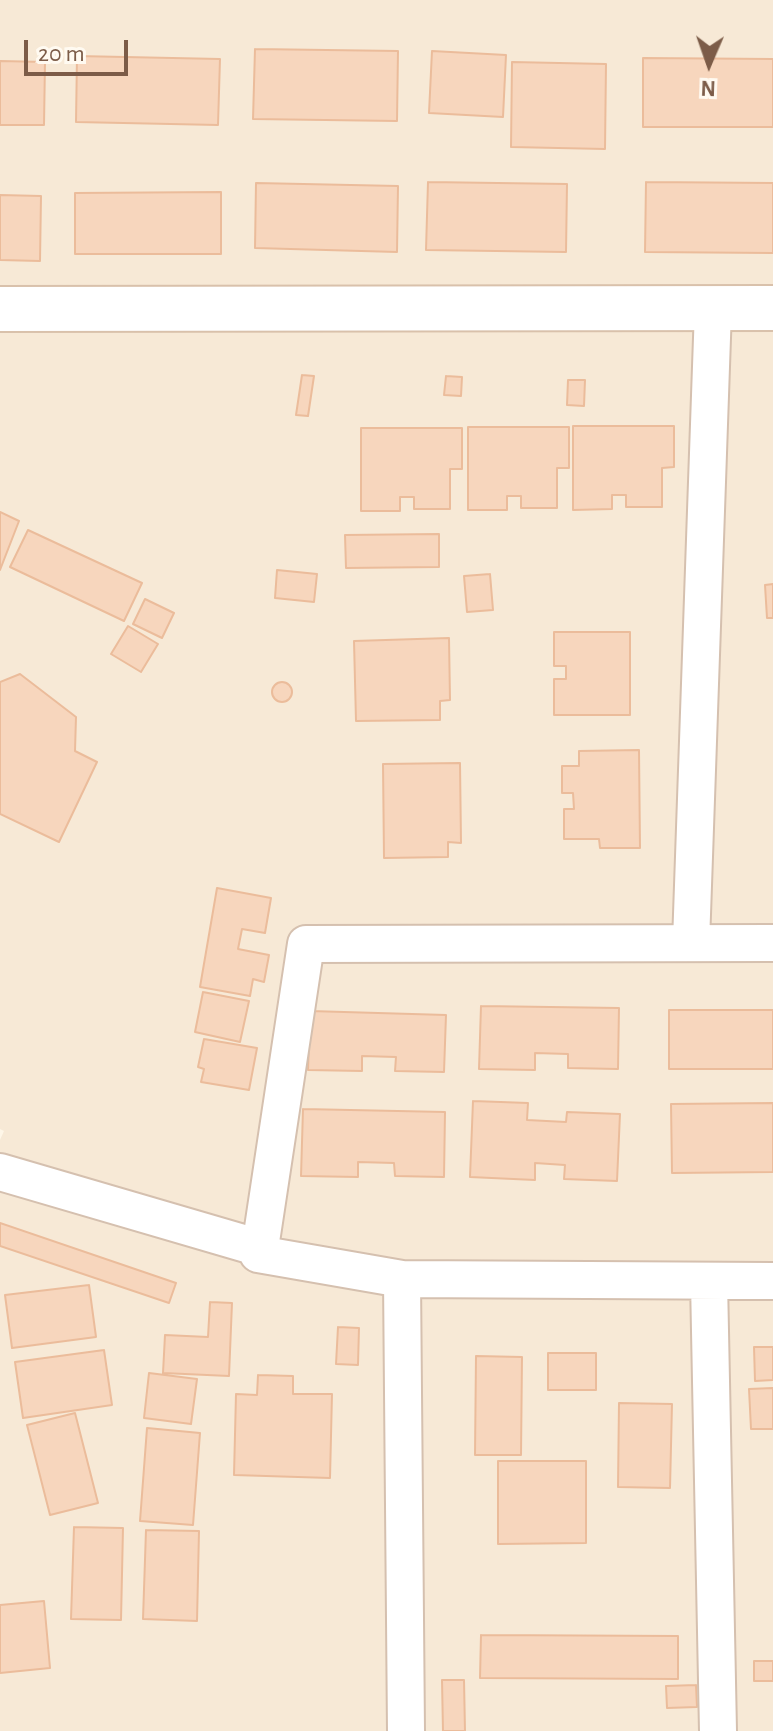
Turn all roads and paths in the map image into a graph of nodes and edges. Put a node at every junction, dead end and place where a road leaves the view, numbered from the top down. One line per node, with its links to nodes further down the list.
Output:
1 (773, 308): 3 (street)
2 (0, 309): 3 (street)
3 (713, 309): 4 (street)
4 (691, 943): 5 (street); 7 (street)
5 (773, 943)
6 (0, 1172): 7 (street)
7 (260, 1248): 8 (street)
8 (402, 1279): 9 (street); 11 (street)
9 (709, 1281): 10 (street); 12 (street)
10 (773, 1281)
11 (406, 1731)
12 (718, 1731)

